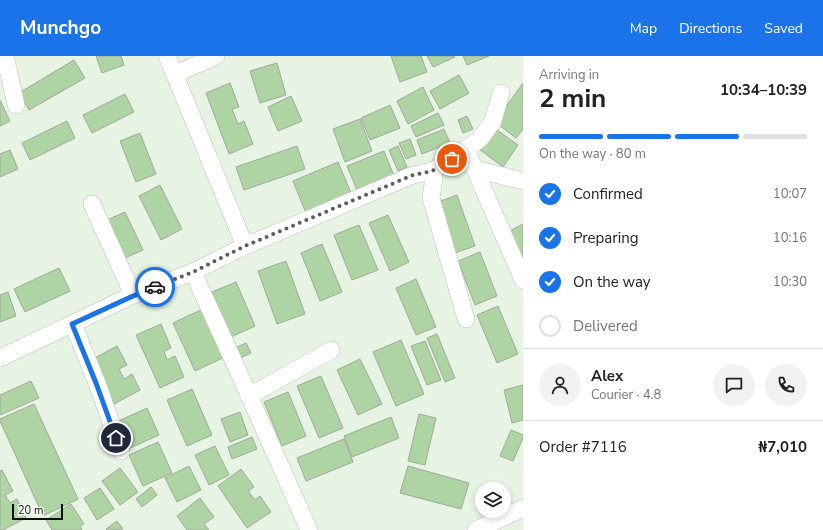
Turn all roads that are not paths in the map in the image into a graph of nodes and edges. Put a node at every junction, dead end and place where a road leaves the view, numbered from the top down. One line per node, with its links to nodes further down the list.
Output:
1 (5, 56): 6 (street)
2 (167, 56): 4 (street)
3 (216, 56): 4 (street)
4 (175, 74): 12 (street)
5 (501, 93): 7 (street)
6 (16, 105)
7 (466, 150): 8 (street); 9 (street)
8 (475, 169): 10 (street); 14 (street)
9 (432, 171): 12 (street); 16 (street)
10 (523, 181)
11 (92, 204): 15 (street)
12 (245, 246): 13 (street)
13 (193, 272): 15 (street); 20 (street)
14 (523, 280)
15 (133, 296): 17 (street)
16 (466, 320)
17 (72, 324): 19 (street); 21 (street)
18 (331, 350): 20 (street)
19 (0, 358)
20 (249, 396): 23 (street)
21 (121, 451)
22 (523, 508): 24 (street)
23 (309, 530)
24 (476, 530)

